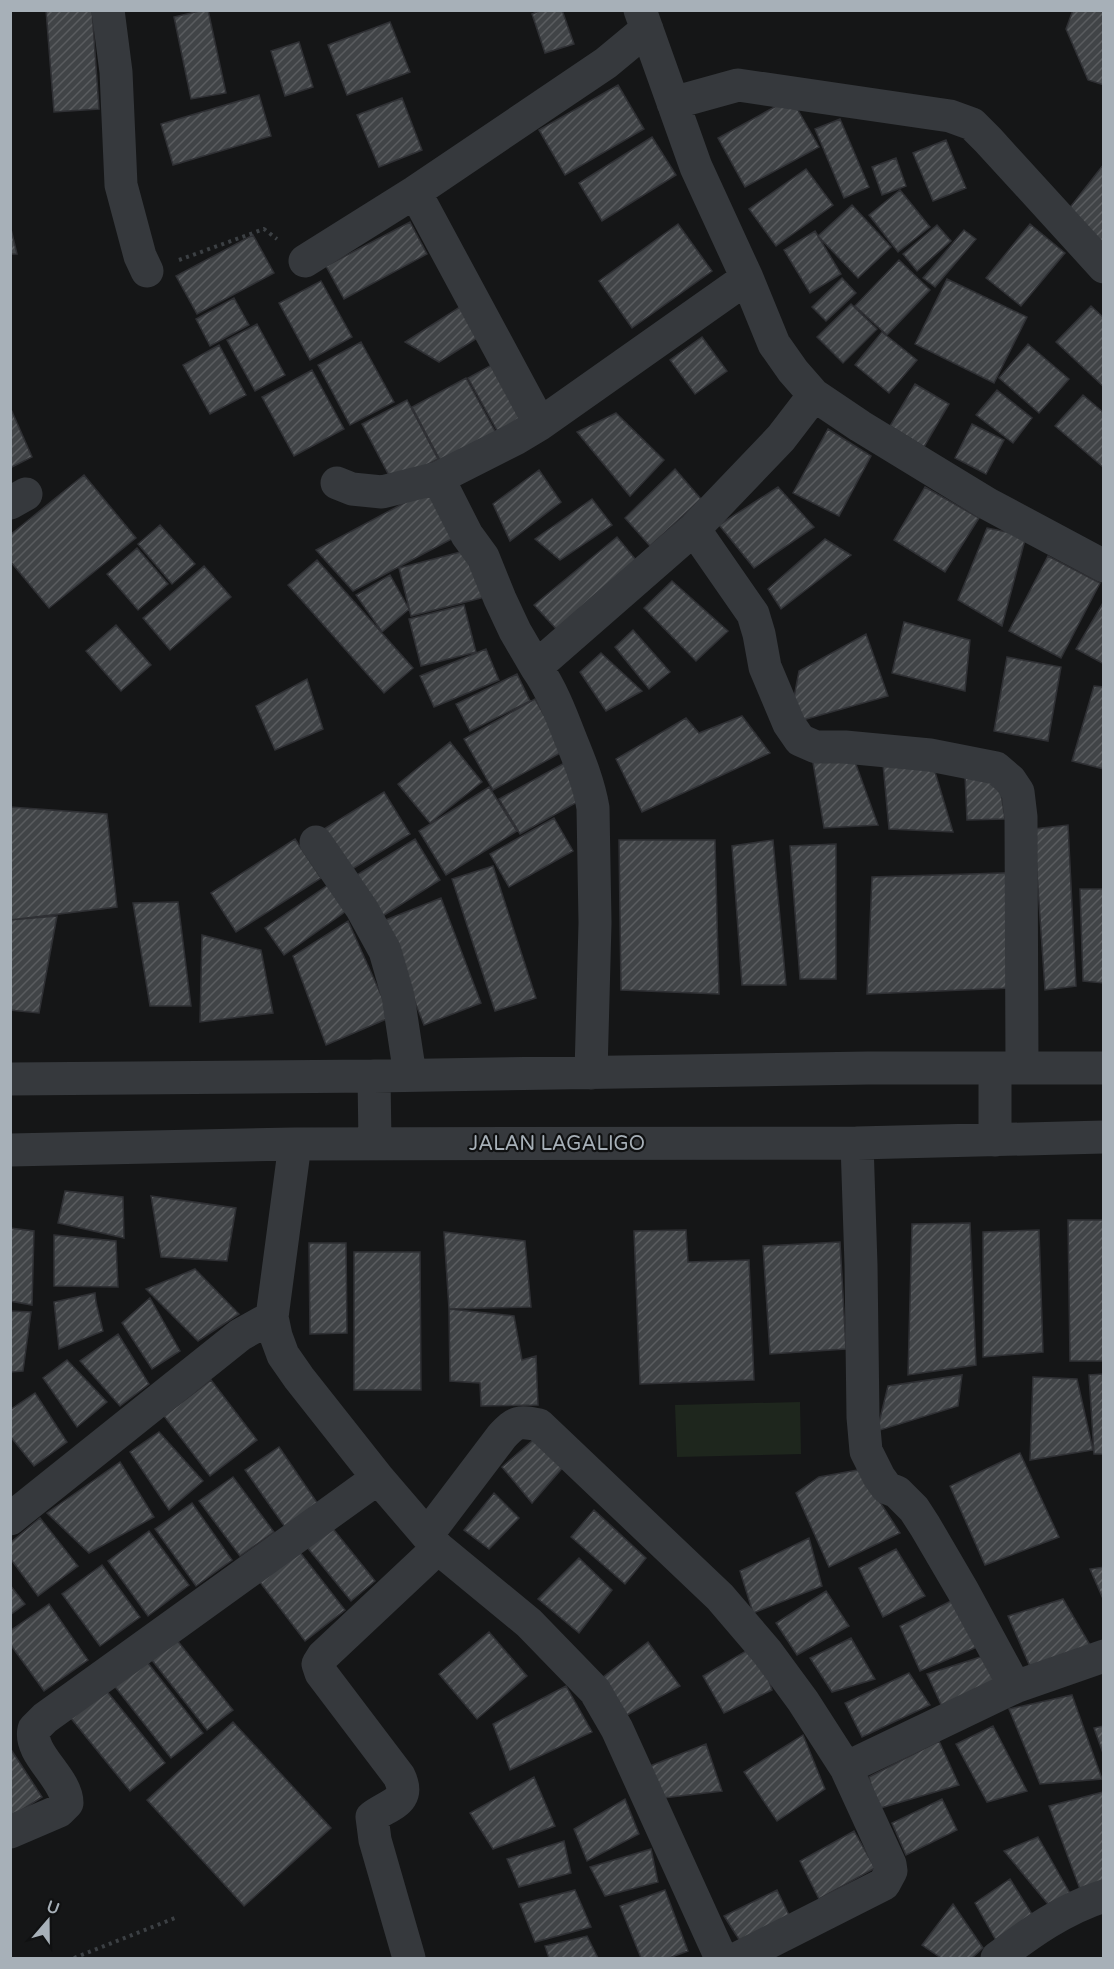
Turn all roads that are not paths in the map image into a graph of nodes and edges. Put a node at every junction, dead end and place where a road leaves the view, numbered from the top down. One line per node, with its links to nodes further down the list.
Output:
1 (108, 10): 7 (street)
2 (644, 20): 3 (street); 4 (street)
3 (673, 103): 6 (street); 8 (street)
4 (414, 192): 5 (street); 10 (street)
5 (305, 261)
6 (1104, 267)
7 (147, 271)
8 (747, 278): 9 (street); 10 (street)
9 (814, 394): 13 (street); 14 (street)
10 (540, 424): 11 (street)
11 (438, 478): 12 (street); 15 (street)
12 (337, 483)
13 (694, 529): 15 (street); 17 (street)
14 (1104, 566)
15 (536, 667): 19 (street)
16 (316, 842): 20 (street)
17 (1008, 1068): 18 (street); 19 (street); 24 (street)
18 (1104, 1068)
19 (591, 1073): 20 (street)
20 (410, 1075): 21 (street)
21 (374, 1076): 22 (street); 27 (street)
22 (10, 1079)
23 (1104, 1137): 24 (street, JALAN LAGALIGO)
24 (996, 1140): 25 (street, JALAN LAGALIGO)
25 (857, 1143): 27 (street, JALAN LAGALIGO); 34 (street)
26 (295, 1144): 27 (street, JALAN LAGALIGO); 28 (street, JALAN LAGALIGO); 29 (street)
27 (375, 1144)
28 (10, 1150)
29 (272, 1317): 30 (street); 31 (street)
30 (378, 1478): 32 (street); 36 (street)
31 (10, 1519)
32 (432, 1542): 35 (street); 38 (street); 39 (street)
33 (1104, 1656): 34 (street)
34 (1015, 1687): 35 (street)
35 (846, 1768): 40 (street)
36 (10, 1832)
37 (1104, 1896): 41 (street)
38 (409, 1959)
39 (721, 1959)
40 (738, 1959)
41 (997, 1959)

